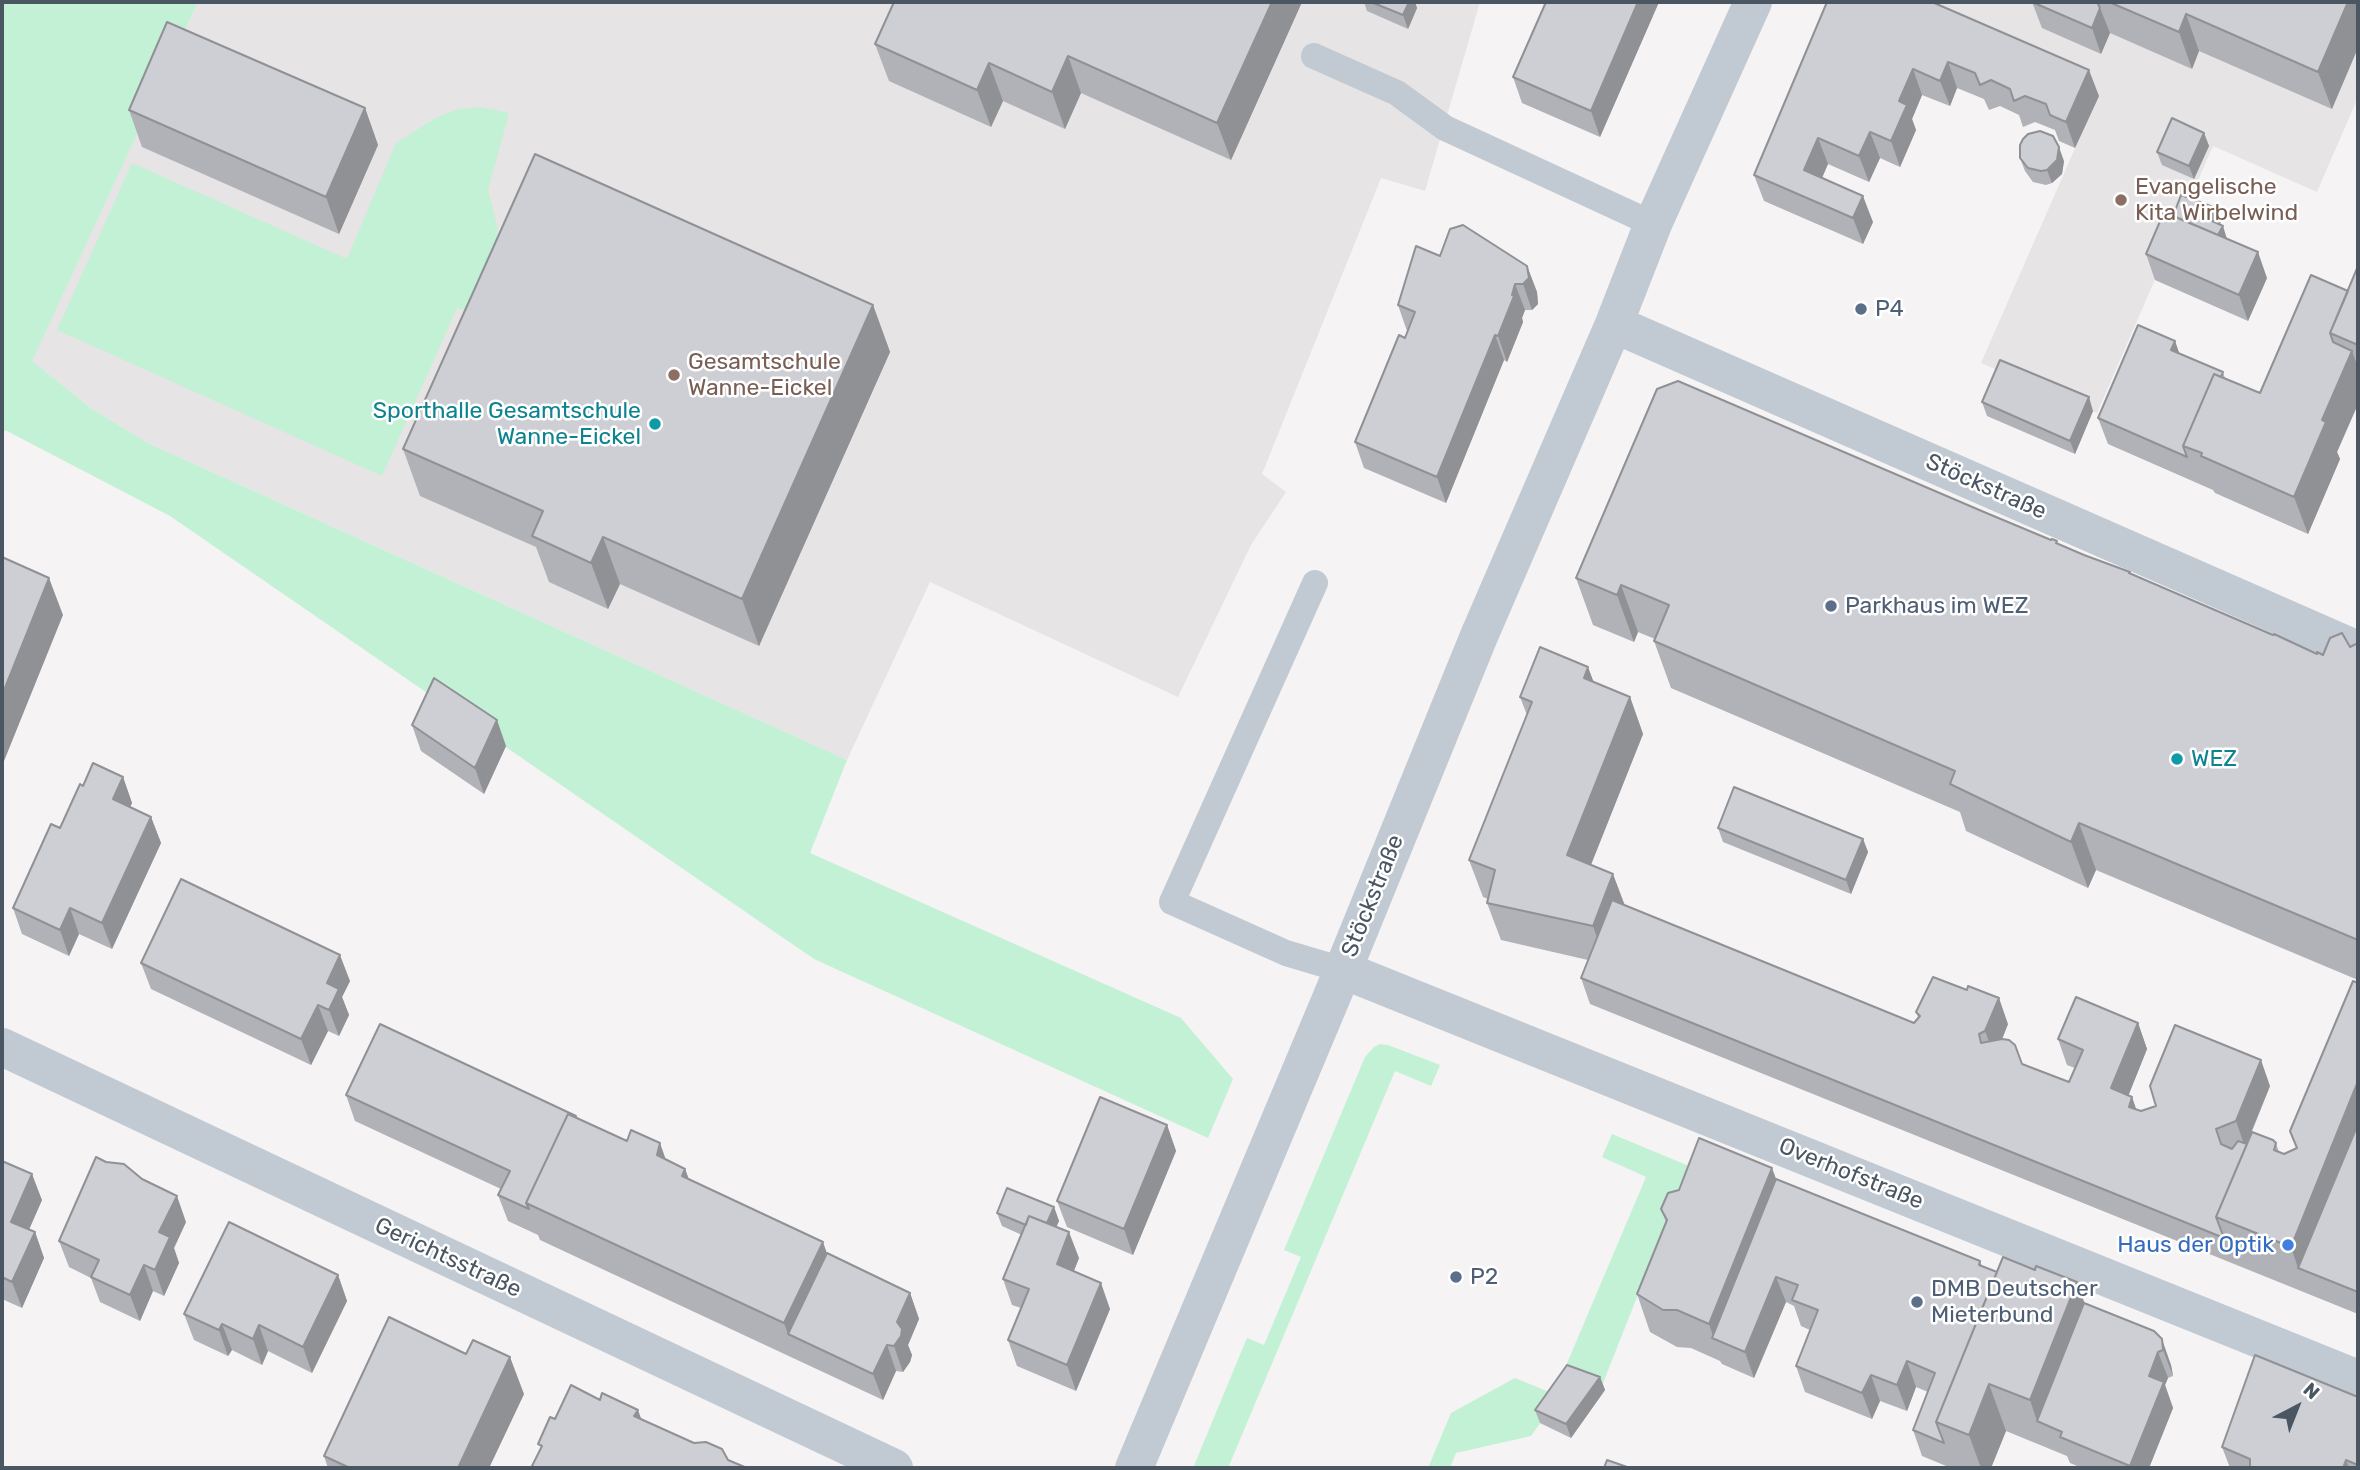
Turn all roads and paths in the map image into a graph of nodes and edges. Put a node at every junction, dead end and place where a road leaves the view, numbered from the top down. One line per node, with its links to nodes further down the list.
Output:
1 (1753, 2): 3 (street, Stöckstraße)
2 (1314, 56): 3 (lane)
3 (1653, 224): 4 (street, Stöckstraße)
4 (1614, 324): 6 (street, Stöckstraße); 7 (street, Stöckstraße)
5 (1315, 583): 7 (lane)
6 (2358, 650)
7 (1343, 970): 9 (street, Overhofstraße); 11 (street, Stöckstraße)
8 (2, 1047): 10 (street, Gerichtsstraße)
9 (2358, 1379)
10 (894, 1468)
11 (1134, 1468)

